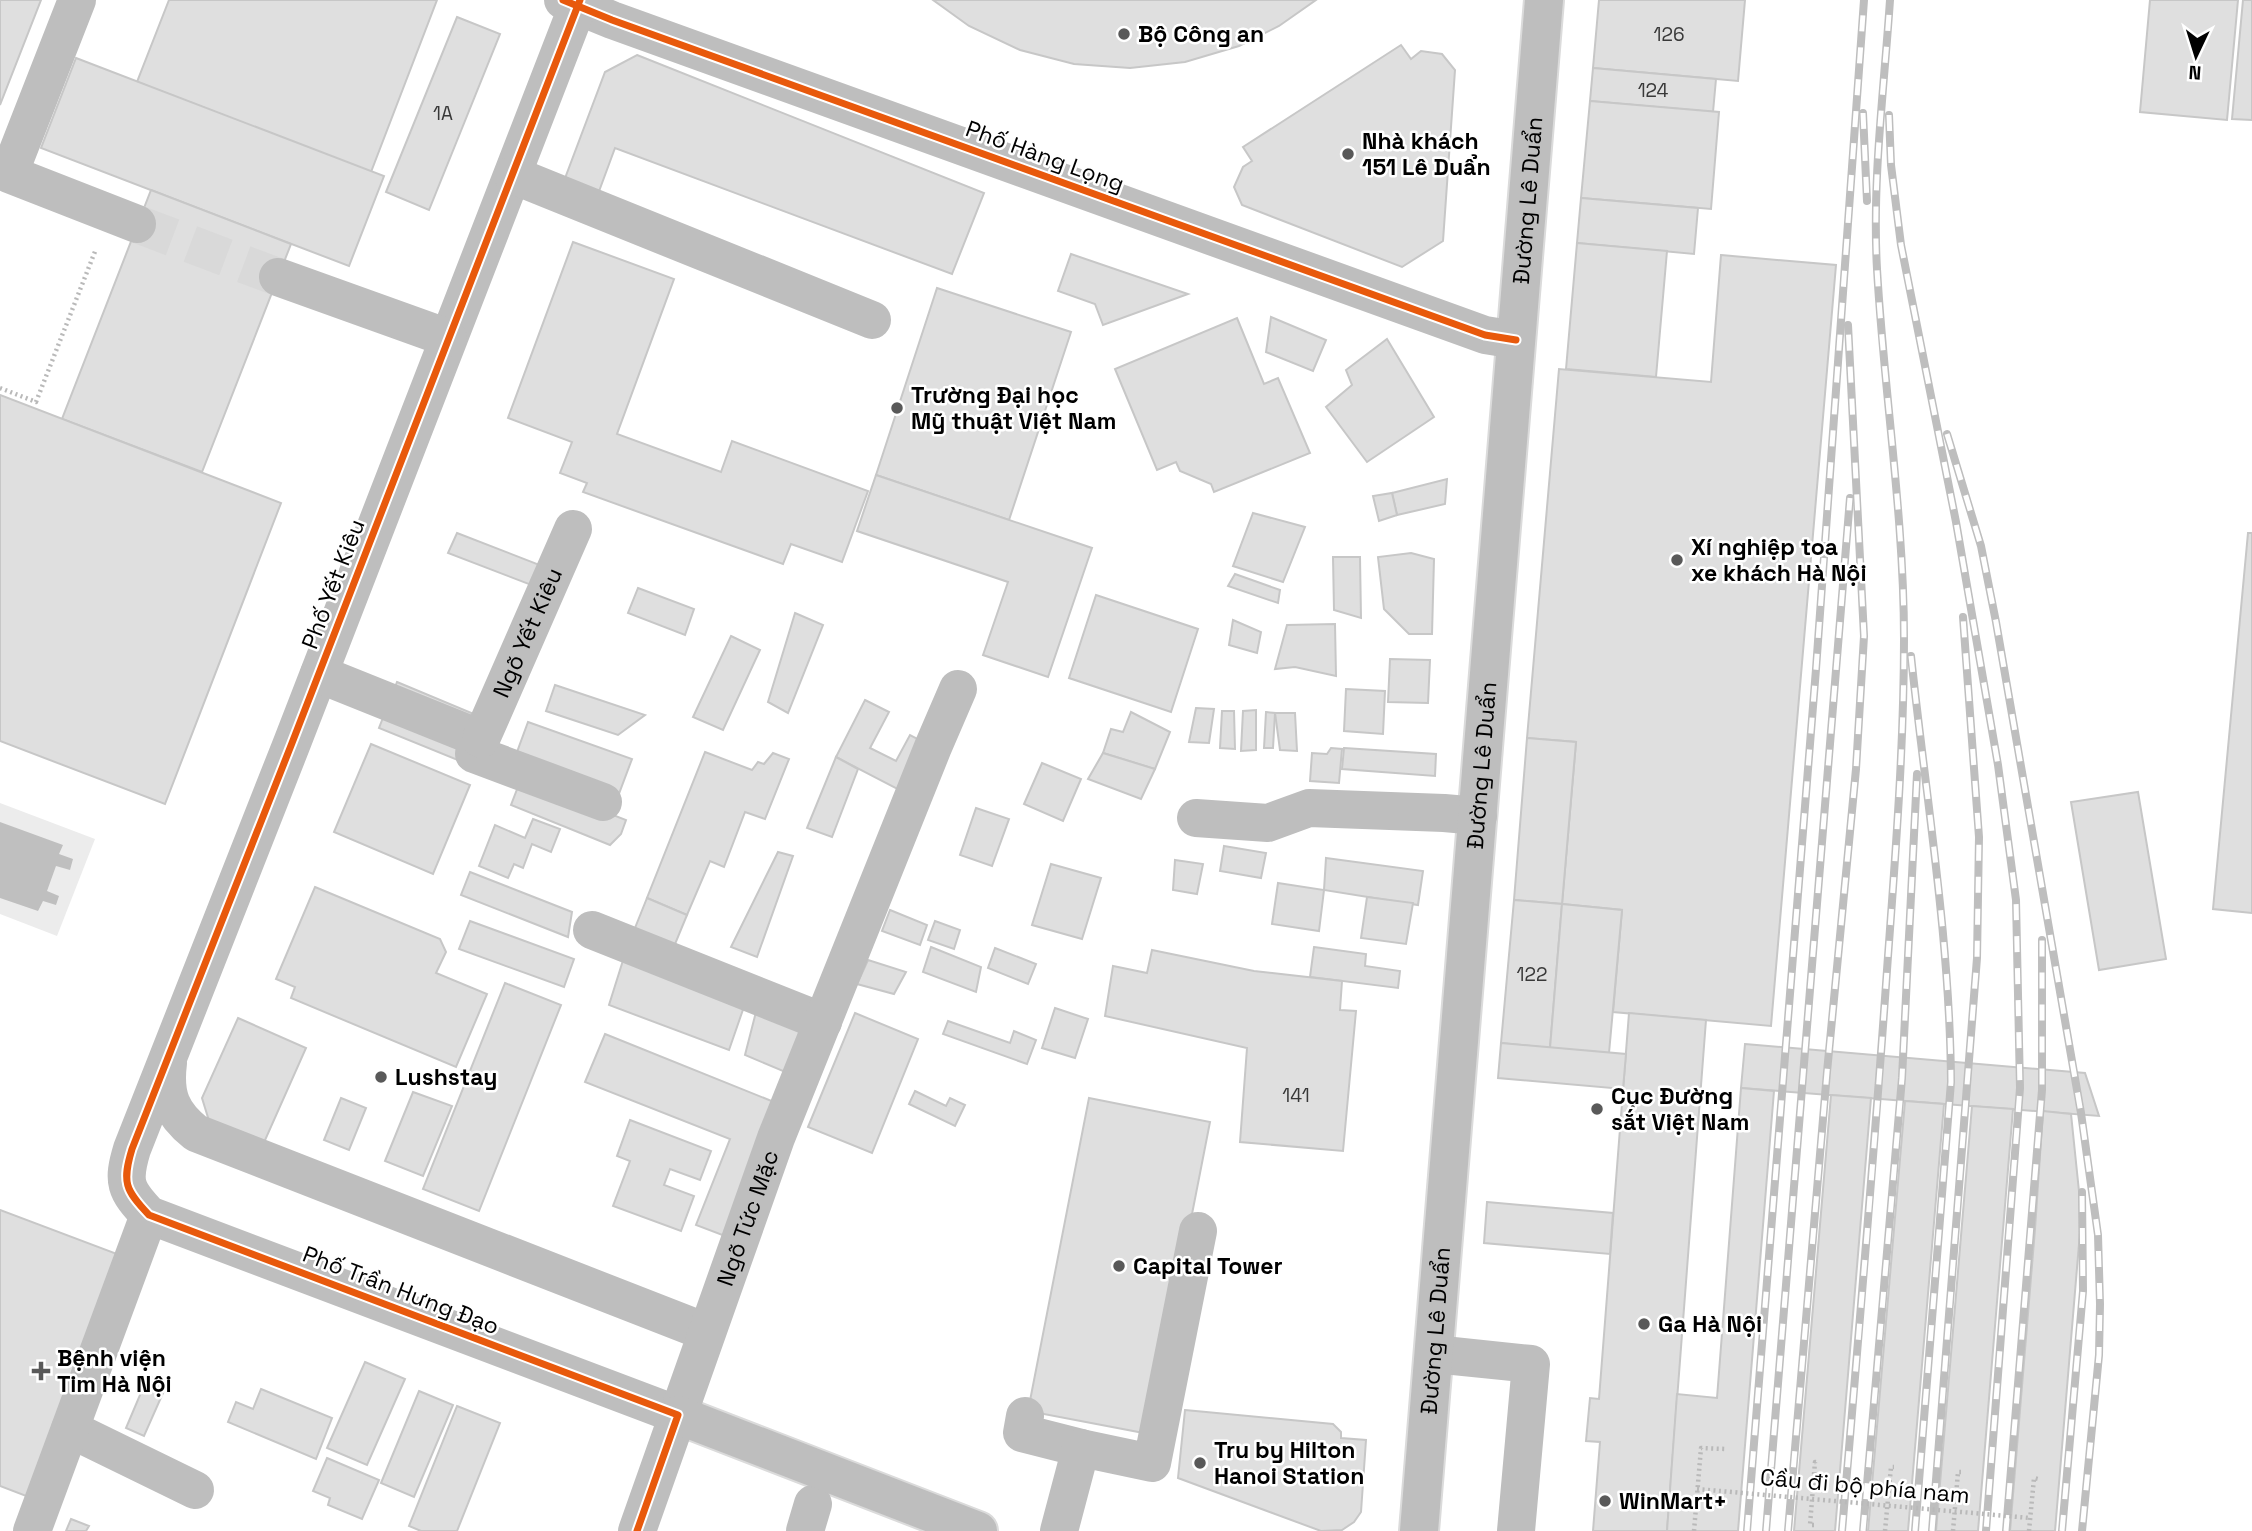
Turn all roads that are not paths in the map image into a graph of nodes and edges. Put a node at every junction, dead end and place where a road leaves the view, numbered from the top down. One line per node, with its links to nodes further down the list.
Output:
1 (77, 0): 5 (street)
2 (1545, 0): 9 (street, Đường Lê Duẩn)
3 (573, 2): 4 (street, Phố Yết Kiêu); 9 (street, Phố Hàng Lọng)
4 (513, 175): 7 (street); 8 (street, Phố Yết Kiêu)
5 (124, 219)
6 (278, 277): 8 (street)
7 (872, 320)
8 (449, 338): 11 (street, Phố Yết Kiêu)
9 (1516, 340): 15 (street, Đường Lê Duẩn)
10 (573, 529): 13 (street, Ngõ Yết Kiêu)
11 (319, 674): 13 (street); 19 (street, Phố Yết Kiêu)
12 (958, 689): 18 (street, Ngõ Tức Mặc)
13 (481, 739): 14 (street)
14 (603, 802)
15 (1478, 817): 16 (street); 23 (street, Đường Lê Duẩn)
16 (1196, 818)
17 (592, 930): 18 (street)
18 (823, 1022): 22 (street, Ngõ Tức Mặc)
19 (170, 1054): 20 (street, Phố Yết Kiêu); 22 (street)
20 (149, 1215): 24 (street, Phố Trần Hưng Đạo); 26 (street)
21 (1198, 1231): 27 (street)
22 (706, 1332): 24 (street, Ngõ Tức Mặc)
23 (1434, 1354): 33 (street, Đường Lê Duẩn); 34 (street)
24 (678, 1415): 30 (street, Ngõ Tức Mặc); 31 (street, Phố Trần Hưng Đạo)
25 (1025, 1416): 27 (street)
26 (71, 1429): 28 (street); 29 (street)
27 (1082, 1448): 32 (street)
28 (195, 1490)
29 (32, 1531)
30 (637, 1531)
31 (978, 1531)
32 (1059, 1531)
33 (1419, 1531)
34 (1516, 1531)

